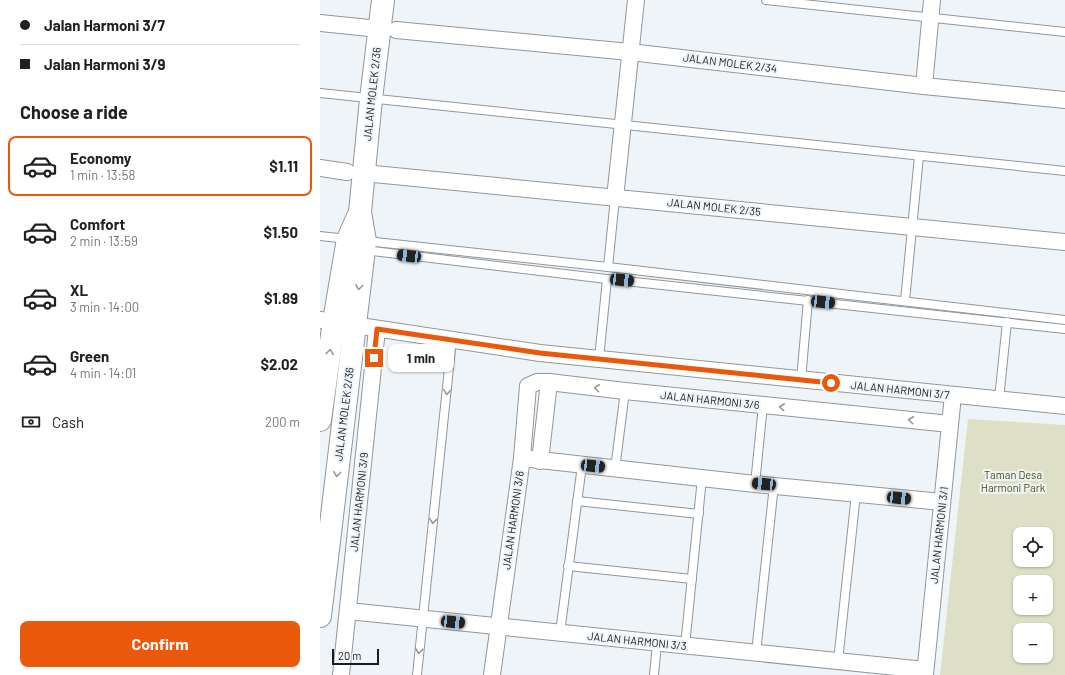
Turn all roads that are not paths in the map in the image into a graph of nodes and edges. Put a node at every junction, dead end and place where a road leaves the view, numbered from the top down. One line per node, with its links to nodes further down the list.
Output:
1 (383, 0): 7 (street, JALAN MOLEK 2/36)
2 (636, 0): 9 (street)
3 (766, 0): 5 (lane)
4 (932, 0): 5 (street)
5 (930, 18): 8 (lane); 10 (street)
6 (320, 23): 7 (street, JALAN MOLEK 2/34)
7 (387, 30): 9 (street, JALAN MOLEK 2/34); 12 (street, JALAN MOLEK 2/36)
8 (1065, 32)
9 (630, 52): 10 (street, JALAN MOLEK 2/34); 14 (street)
10 (924, 86): 13 (street, JALAN MOLEK 2/34)
11 (320, 93): 12 (lane)
12 (371, 99): 14 (lane); 17 (street, JALAN MOLEK 2/36)
13 (1065, 100)
14 (622, 124): 15 (lane); 19 (street)
15 (919, 156): 18 (lane); 20 (lane)
16 (320, 168): 17 (street, JALAN MOLEK 2/35)
17 (356, 172): 19 (street, JALAN MOLEK 2/35); 23 (street, JALAN MOLEK 2/36)
18 (1065, 172)
19 (615, 198): 20 (street, JALAN MOLEK 2/35); 24 (lane)
20 (912, 227): 22 (street, JALAN MOLEK 2/35); 27 (lane)
21 (320, 236): 23 (lane)
22 (1065, 242)
23 (359, 243): 24 (lane); 25 (lane); 29 (street, JALAN MOLEK 2/36)
24 (608, 267): 27 (lane)
25 (607, 279): 26 (lane); 34 (lane)
26 (808, 300): 30 (lane); 35 (lane)
27 (905, 301): 28 (lane)
28 (1065, 320)
29 (336, 322): 31 (street, JALAN HARMONI 3/7); 42 (street, JALAN MOLEK 2/36, one-way to 29); 58 (street, JALAN MOLEK 2/36, one-way to 58)
30 (1007, 322): 32 (lane); 39 (lane)
31 (377, 329): 33 (street, JALAN HARMONI 3/7); 57 (street, JALAN HARMONI 3/9)
32 (1065, 329)
33 (452, 339): 34 (street, JALAN HARMONI 3/7); 59 (lane, one-way to 59)
34 (599, 359): 35 (street, JALAN HARMONI 3/7)
35 (801, 380): 38 (street, JALAN HARMONI 3/7)
36 (549, 382): 37 (street, JALAN HARMONI 3/6, one-way to 36); 44 (street, JALAN HARMONI 3/8); 45 (street)
37 (625, 391): 40 (street, JALAN HARMONI 3/6); 47 (lane)
38 (953, 395): 39 (street, JALAN HARMONI 3/7); 43 (street, JALAN HARMONI 3/1)
39 (999, 399): 41 (street, JALAN HARMONI 3/7)
40 (763, 405): 43 (street, JALAN HARMONI 3/6, one-way to 40); 49 (lane)
41 (1065, 406)
42 (320, 420)
43 (950, 424): 53 (street, JALAN HARMONI 3/1)
44 (522, 458): 45 (street); 60 (street, JALAN HARMONI 3/8)
45 (540, 461): 46 (street)
46 (582, 465): 47 (street); 52 (lane)
47 (615, 469): 48 (street)
48 (702, 478): 49 (street); 54 (lane)
49 (755, 484): 50 (street)
50 (774, 485): 51 (street); 64 (lane)
51 (856, 494): 53 (street); 65 (lane)
52 (577, 500): 54 (lane); 55 (lane)
53 (942, 502): 66 (street, JALAN HARMONI 3/1)
54 (698, 514): 56 (lane)
55 (568, 566): 56 (lane); 61 (lane)
56 (692, 579): 63 (lane)
57 (348, 611): 59 (street, JALAN HARMONI 3/3); 67 (street, JALAN HARMONI 3/9)
58 (320, 616)
59 (423, 618): 60 (street, JALAN HARMONI 3/3); 68 (lane, one-way to 68)
60 (498, 626): 61 (street, JALAN HARMONI 3/3); 69 (street, JALAN HARMONI 3/8)
61 (560, 633): 62 (street, JALAN HARMONI 3/3)
62 (657, 643): 63 (street, JALAN HARMONI 3/3); 70 (lane)
63 (685, 646): 64 (street, JALAN HARMONI 3/3)
64 (756, 653): 65 (street, JALAN HARMONI 3/3)
65 (838, 661): 66 (street, JALAN HARMONI 3/3)
66 (925, 673)
67 (341, 675)
68 (417, 675)
69 (492, 675)
70 (654, 675)

